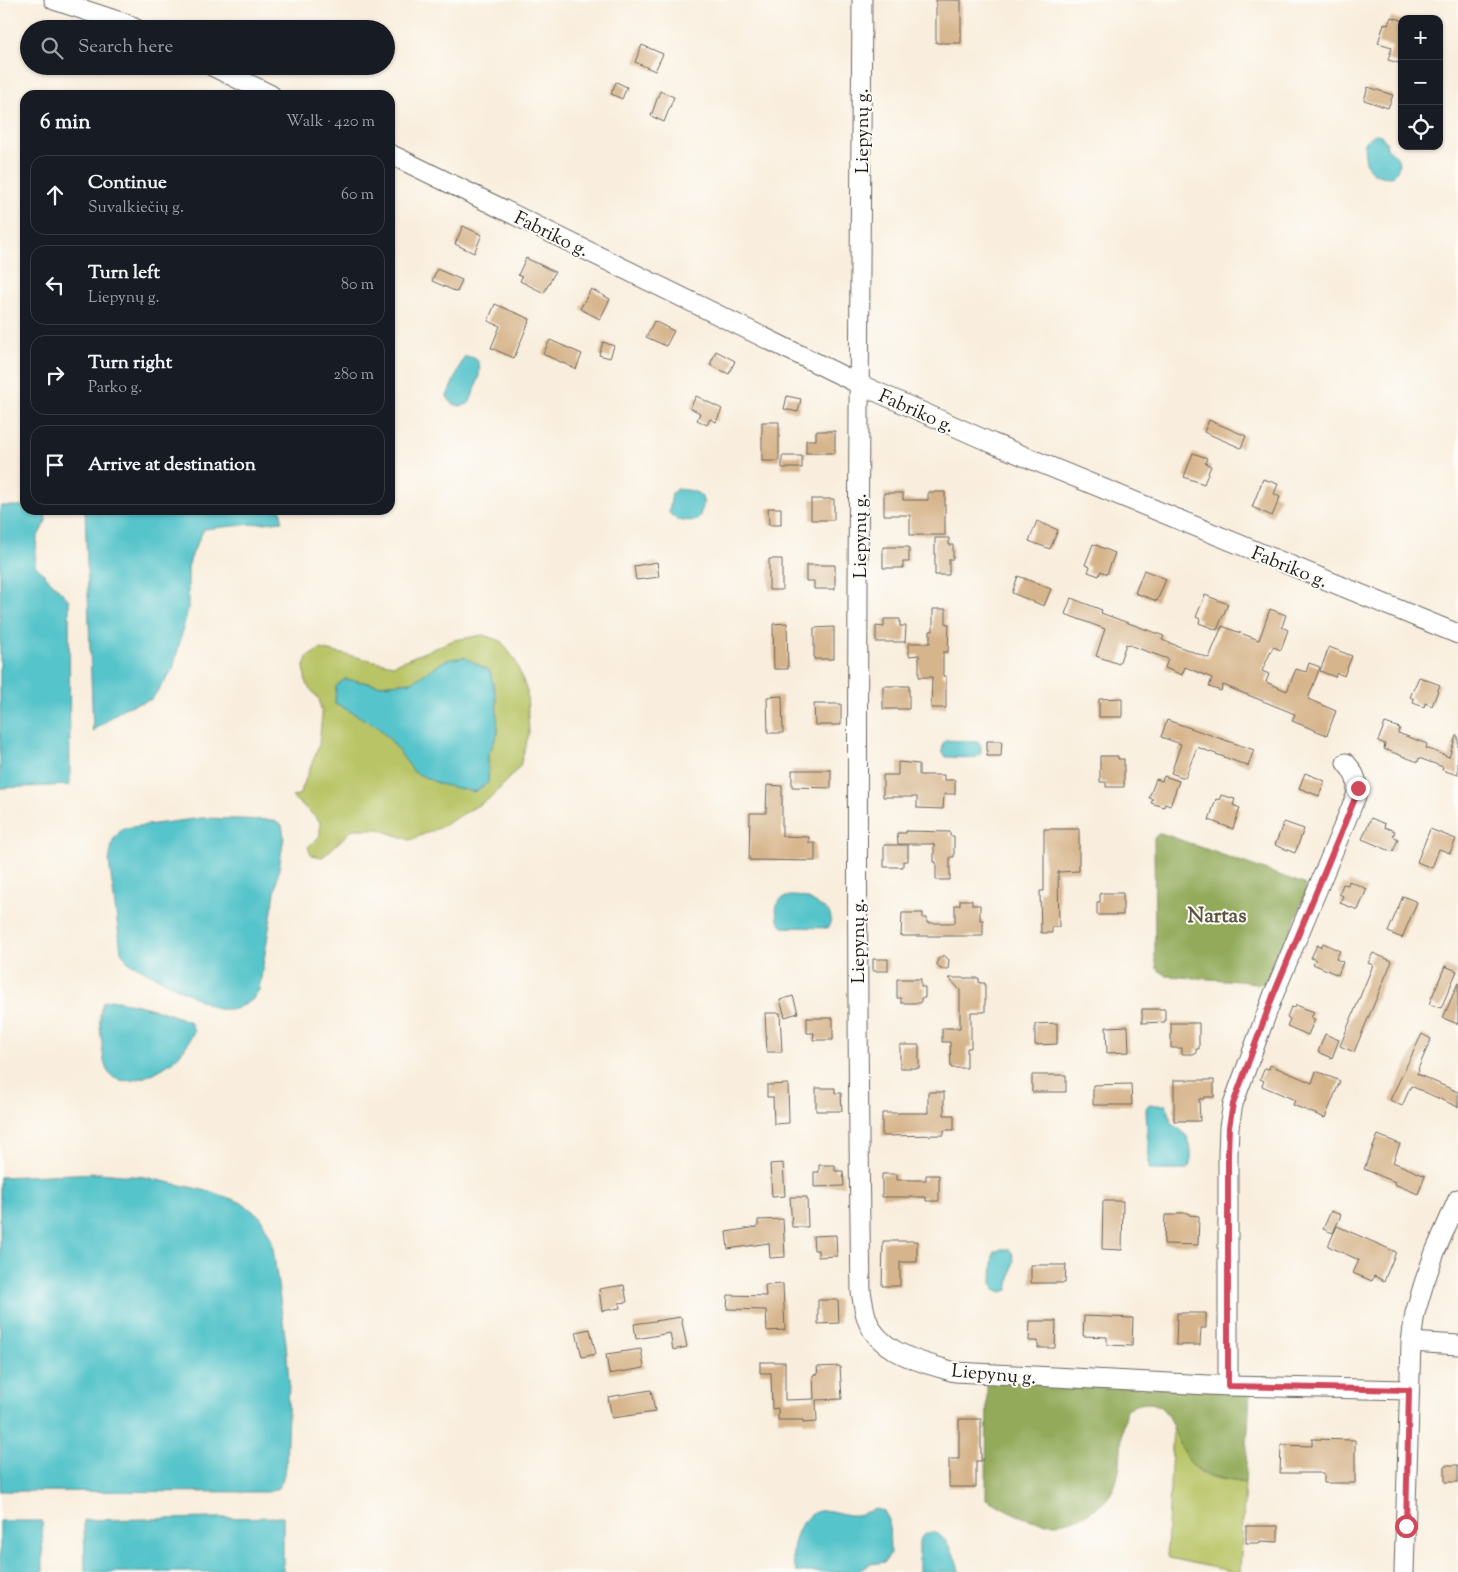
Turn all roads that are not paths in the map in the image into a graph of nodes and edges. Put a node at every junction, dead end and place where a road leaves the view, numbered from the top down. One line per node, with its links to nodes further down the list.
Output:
1 (54, 0): 3 (street)
2 (862, 0): 7 (street, Liepynų g.)
3 (115, 20)
4 (230, 75): 5 (street)
5 (261, 90)
6 (395, 156): 7 (street, Fabriko g.)
7 (859, 384): 8 (street, Fabriko g.); 13 (street, Liepynų g.)
8 (1458, 634)
9 (1346, 763): 13 (street)
10 (1458, 1199): 11 (street)
11 (1411, 1342): 12 (street); 14 (street)
12 (1458, 1345)
13 (1228, 1386): 14 (street, Liepynų g.)
14 (1409, 1390): 15 (street)
15 (1404, 1572)

